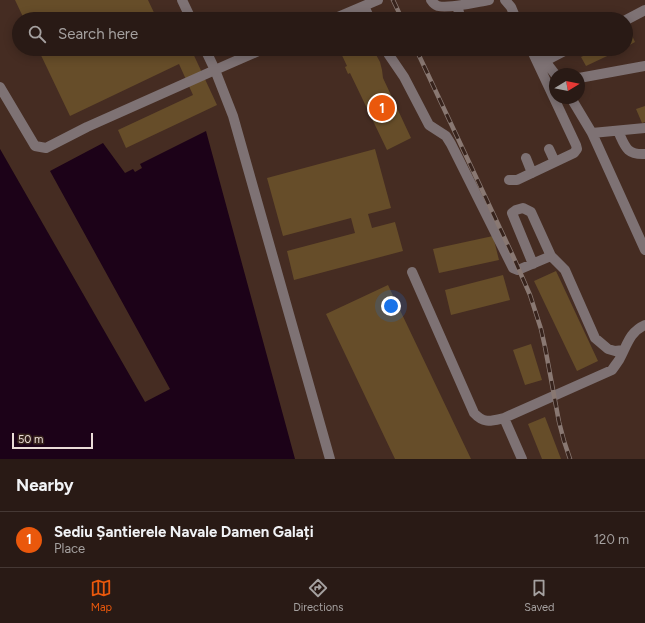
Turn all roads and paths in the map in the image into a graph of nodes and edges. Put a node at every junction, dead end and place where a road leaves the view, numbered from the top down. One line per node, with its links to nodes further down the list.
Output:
1 (182, 0): 10 (lane)
2 (378, 0): 7 (lane)
3 (431, 0): 8 (lane)
4 (506, 0): 14 (lane)
5 (510, 0): 15 (lane)
6 (485, 4): 8 (lane)
7 (364, 6): 11 (lane); 12 (lane)
8 (457, 6): 13 (lane)
9 (645, 10): 16 (lane)
10 (188, 12)
11 (350, 12)
12 (367, 12)
13 (459, 12)
14 (513, 12)
15 (517, 12)
16 (633, 16)
17 (208, 56): 26 (lane)
18 (247, 56): 26 (lane)
19 (390, 56): 41 (lane)
20 (534, 56): 36 (lane)
21 (542, 56): 23 (lane)
22 (555, 56): 23 (lane)
23 (545, 61): 25 (lane)
24 (645, 66): 27 (lane)
25 (550, 68)
26 (215, 70): 28 (lane); 46 (lane)
27 (585, 77)
28 (0, 87)
29 (575, 104): 32 (lane)
30 (645, 128): 31 (lane)
31 (618, 131): 32 (lane); 34 (lane)
32 (592, 133): 39 (lane)
33 (549, 149): 36 (lane)
34 (645, 154)
35 (526, 158): 37 (lane)
36 (555, 162): 37 (lane)
37 (532, 173): 38 (lane)
38 (509, 180)
39 (645, 250)
40 (551, 256): 41 (lane); 41 (lane); 44 (lane)
41 (533, 264)
42 (412, 272): 45 (lane)
43 (645, 325): 44 (lane)
44 (624, 350): 45 (lane)
45 (504, 418): 47 (lane)
46 (330, 459)
47 (522, 459)

